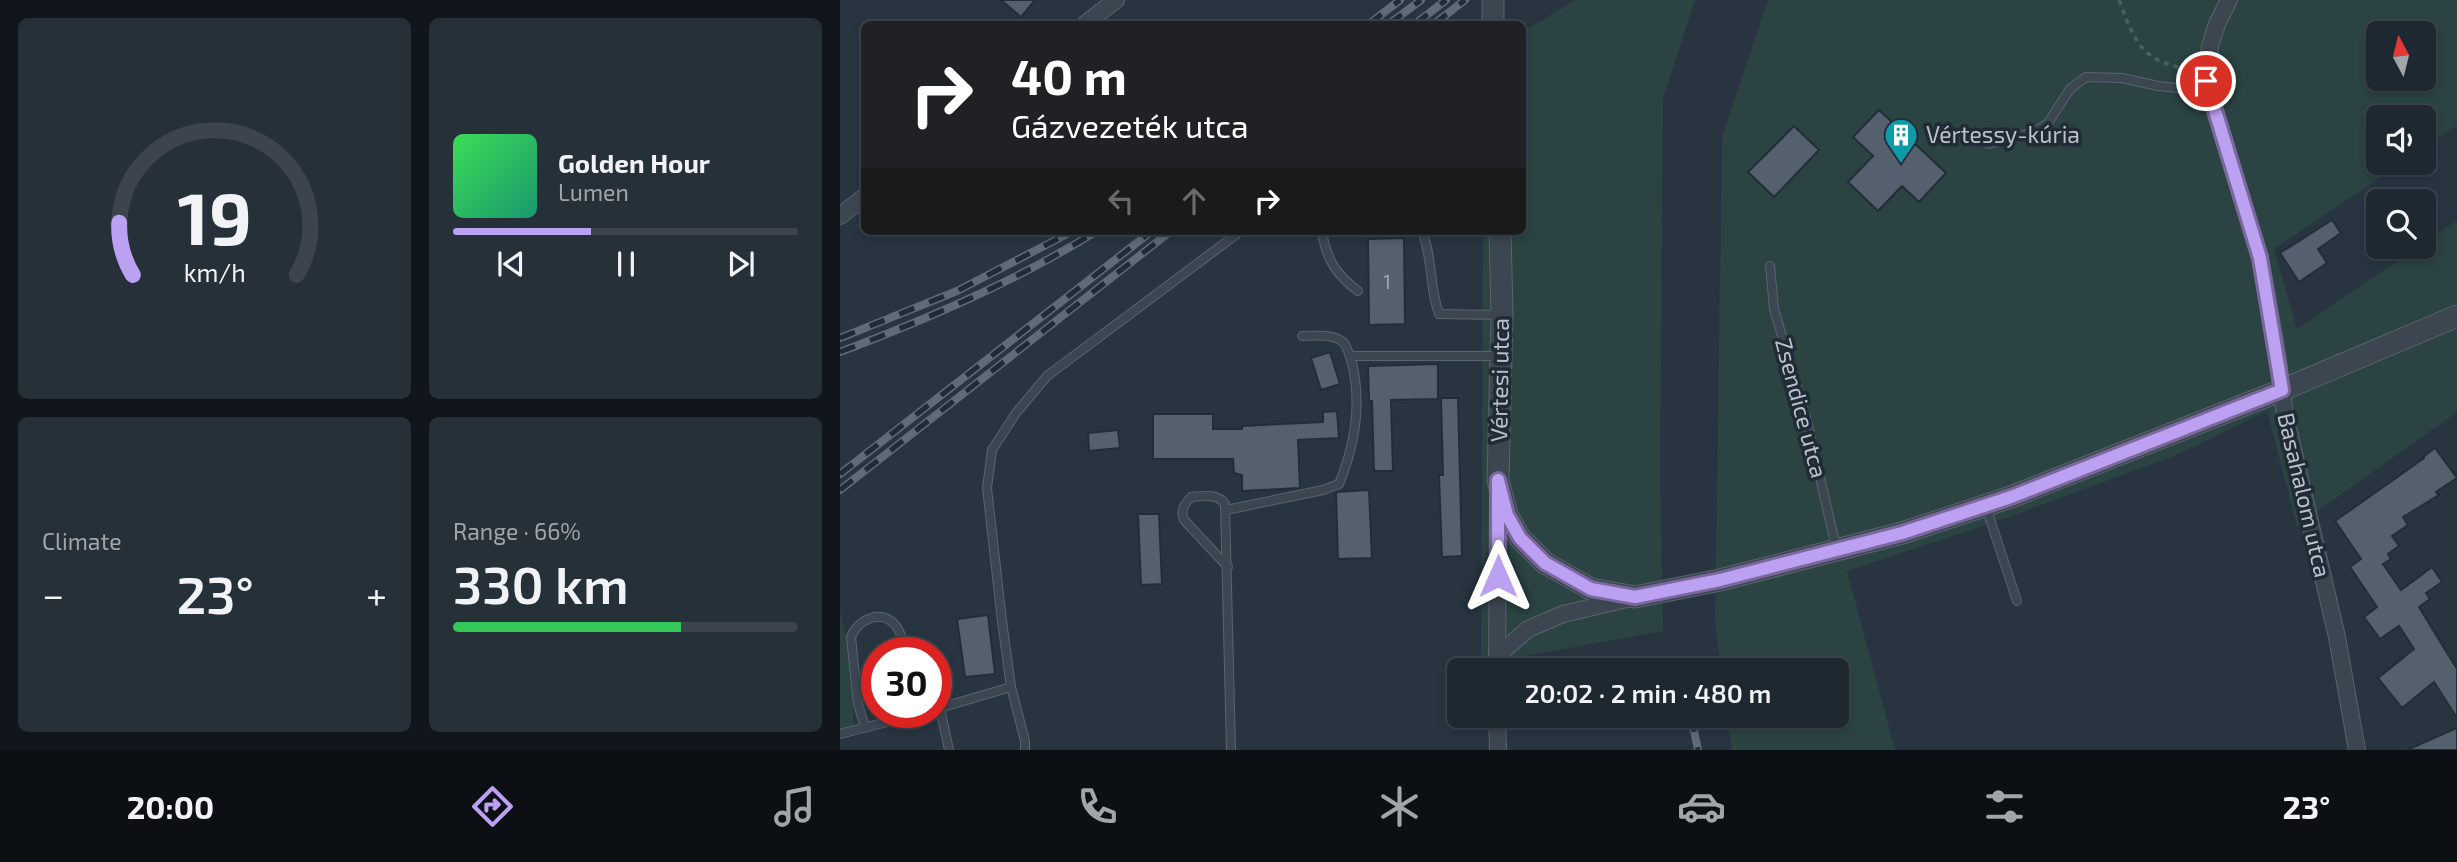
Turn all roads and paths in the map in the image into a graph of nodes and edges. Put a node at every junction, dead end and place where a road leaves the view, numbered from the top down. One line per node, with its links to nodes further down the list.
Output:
1 (1116, 0): 5 (street)
2 (1493, 0): 6 (street)
3 (2119, 0): 7 (path)
4 (2229, 0): 7 (street, Basahalom utca)
5 (1089, 21)
6 (1493, 21)
7 (2206, 71): 8 (street, Basahalom utca)
8 (2208, 91): 9 (lane); 23 (street, Basahalom utca)
9 (1989, 144)
10 (861, 199): 11 (street)
11 (840, 216)
12 (1236, 235): 34 (lane)
13 (1324, 235): 17 (lane)
14 (1424, 235): 18 (lane)
15 (1500, 235): 18 (street, Vértesi utca)
16 (1770, 265): 27 (lane, Zsendice utca)
17 (1358, 291)
18 (1502, 315): 22 (street, Vértesi utca)
19 (2457, 316): 23 (street)
20 (1302, 337): 21 (lane)
21 (1350, 356): 22 (lane); 26 (lane)
22 (1501, 356): 24 (street, Vértesi utca)
23 (2282, 390): 25 (street); 45 (street, Basahalom utca)
24 (1498, 480): 29 (street); 32 (street, Vértesi utca)
25 (1986, 506): 27 (street); 30 (lane)
26 (1226, 510): 28 (lane); 28 (lane)
27 (1837, 550): 29 (street)
28 (1228, 567): 43 (lane)
29 (1635, 597): 33 (street, Vértesi utca)
30 (2017, 601)
31 (902, 637): 36 (lane)
32 (1497, 658)
33 (1502, 658)
34 (1011, 687): 35 (lane); 42 (lane)
35 (952, 705)
36 (861, 716)
37 (861, 728): 40 (lane)
38 (943, 728): 41 (lane)
39 (1497, 728): 44 (street)
40 (840, 734)
41 (949, 750)
42 (1026, 750)
43 (1231, 750)
44 (1497, 750)
45 (2357, 750)

